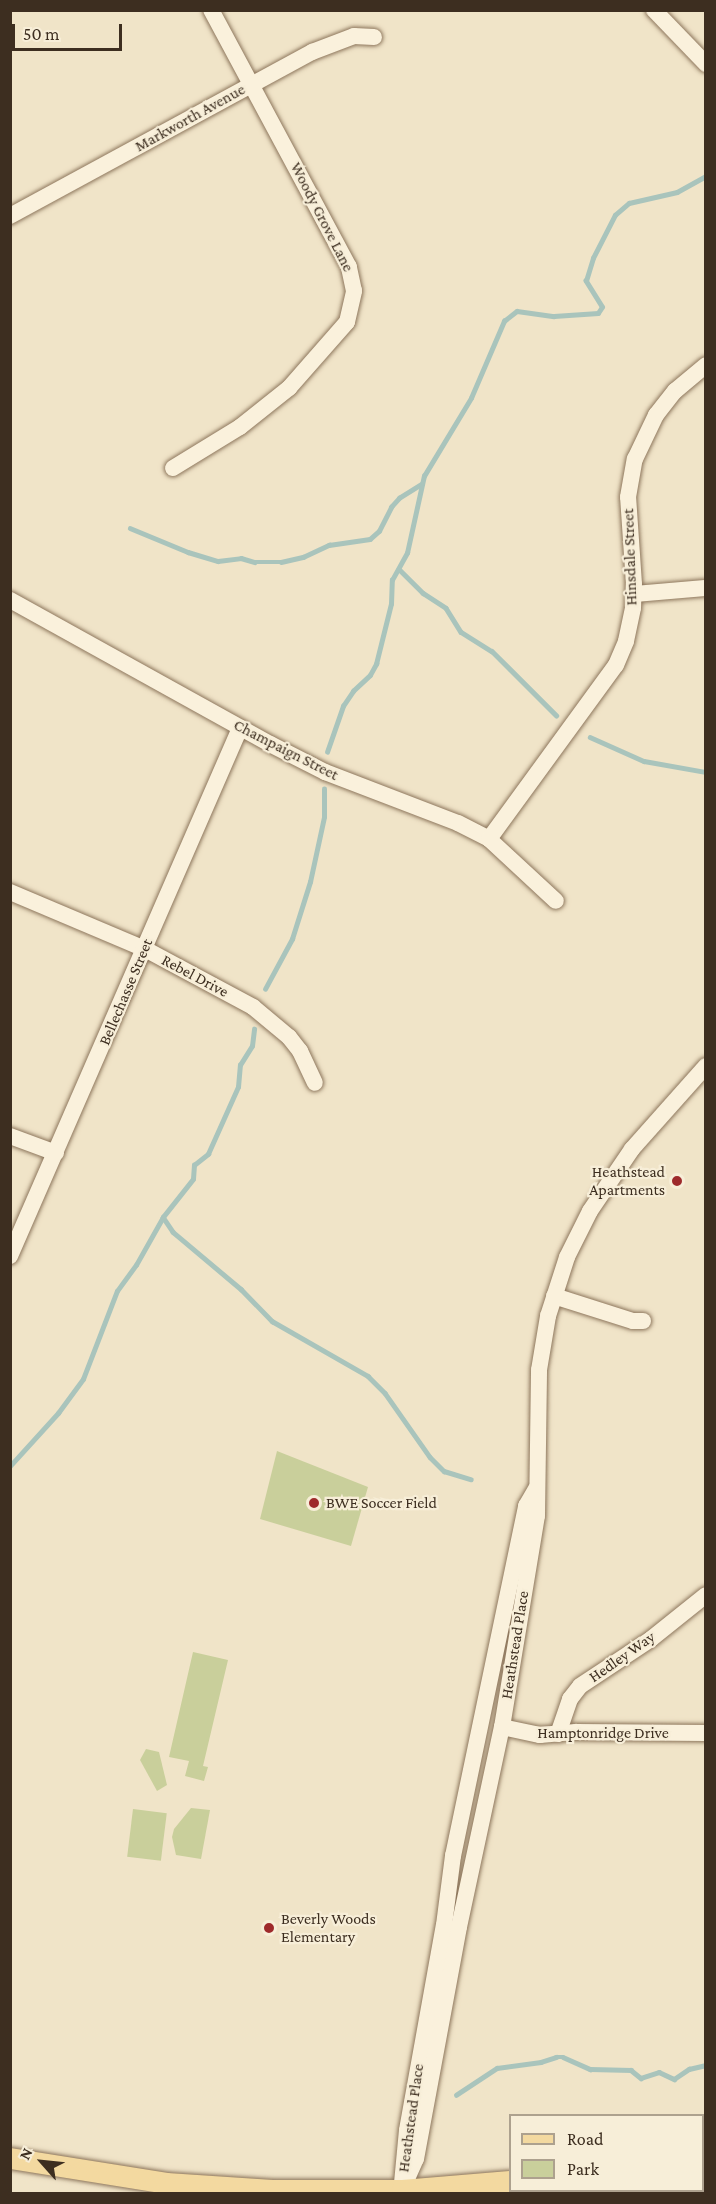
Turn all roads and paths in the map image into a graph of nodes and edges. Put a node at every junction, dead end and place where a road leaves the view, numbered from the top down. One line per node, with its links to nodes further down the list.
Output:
1 (212, 10): 5 (street, Woody Grove Lane)
2 (654, 10): 4 (street)
3 (374, 37): 5 (street, Markworth Avenue)
4 (705, 64)
5 (252, 84): 6 (street, Markworth Avenue); 8 (street, Woody Grove Lane)
6 (10, 216)
7 (705, 365): 10 (street, Hinsdale Street)
8 (173, 468)
9 (705, 588): 10 (street)
10 (634, 594): 13 (street, Hinsdale Street)
11 (10, 600): 12 (street, Champaign Street)
12 (240, 728): 13 (street, Champaign Street); 16 (street, Bellechasse Street)
13 (489, 838): 15 (street, Champaign Street)
14 (10, 892): 16 (street, Rebel Drive)
15 (556, 901)
16 (145, 949): 18 (street, Rebel Drive); 20 (street, Bellechasse Street)
17 (705, 1066): 22 (street, Heathstead Place)
18 (315, 1083)
19 (10, 1136): 20 (street)
20 (56, 1153): 21 (street, Bellechasse Street)
21 (10, 1256)
22 (554, 1296): 23 (street); 24 (street, Heathstead Place)
23 (643, 1321)
24 (537, 1488): 26 (street, Heathstead Place); 31 (street, Heathstead Place)
25 (705, 1595): 28 (street, Hedley Way)
26 (502, 1727): 28 (street, Hamptonridge Drive); 31 (street, Heathstead Place)
27 (705, 1733): 28 (street, Hamptonridge Drive)
28 (558, 1734)
29 (10, 2158): 31 (main road)
30 (509, 2181): 31 (main road)
31 (402, 2190)

